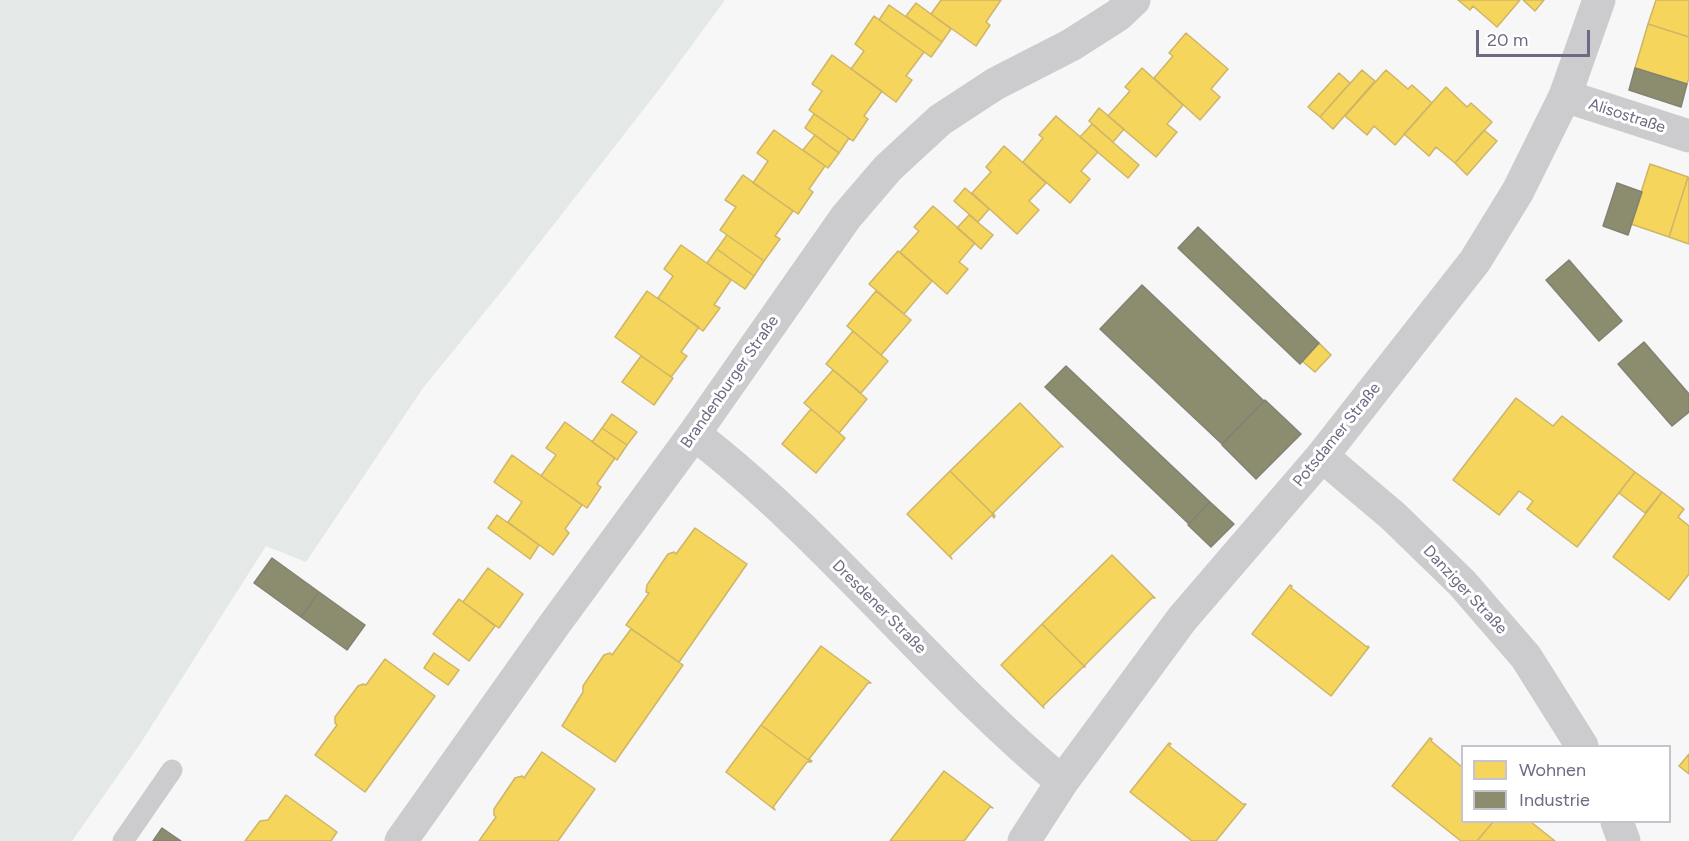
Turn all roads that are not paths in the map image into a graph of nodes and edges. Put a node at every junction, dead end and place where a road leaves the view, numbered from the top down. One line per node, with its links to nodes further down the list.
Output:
1 (1134, 0): 5 (street, Brandenburger Straße)
2 (1599, 0): 3 (street, Potsdamer Straße)
3 (1565, 96): 4 (street, Alisostraße); 6 (street, Potsdamer Straße)
4 (1689, 136)
5 (694, 434): 9 (street, Dresdener Straße); 13 (street, Brandenburger Straße)
6 (1322, 456): 7 (street, Danziger Straße); 9 (street, Potsdamer Straße)
7 (1581, 745)
8 (172, 770): 12 (lane)
9 (1062, 782): 11 (street, Potsdamer Straße)
10 (1617, 823): 14 (street)
11 (1032, 840)
12 (123, 841)
13 (401, 841)
14 (1624, 841)

